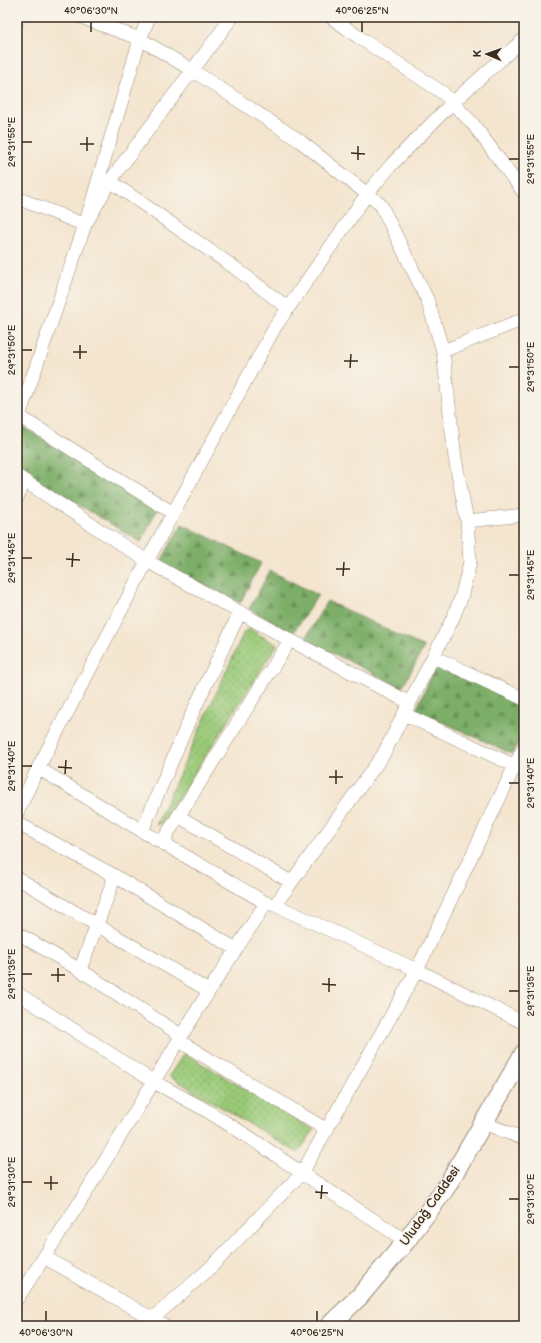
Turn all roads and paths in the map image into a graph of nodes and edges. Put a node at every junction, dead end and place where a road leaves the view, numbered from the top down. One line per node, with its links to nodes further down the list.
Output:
1 (19, 17): 6 (street)
2 (82, 17): 7 (street)
3 (149, 17): 7 (street)
4 (232, 17): 9 (street)
5 (331, 17): 10 (street)
6 (17, 22)
7 (140, 39): 9 (street); 15 (street)
8 (524, 39): 10 (street)
9 (192, 70): 11 (street); 13 (street)
10 (452, 103): 12 (street); 13 (street)
11 (110, 181): 15 (street); 16 (street)
12 (524, 193)
13 (367, 194): 16 (street); 18 (street)
14 (17, 198): 15 (street)
15 (85, 225): 19 (street)
16 (288, 308): 22 (street)
17 (524, 319): 18 (street)
18 (443, 351): 24 (street)
19 (18, 417): 22 (street)
20 (21, 479): 21 (street); 25 (street)
21 (17, 498)
22 (173, 513): 25 (street)
23 (524, 515): 24 (street)
24 (467, 521): 28 (street)
25 (147, 561): 26 (street); 32 (street)
26 (240, 612): 27 (street); 37 (street)
27 (290, 640): 30 (street); 35 (street)
28 (434, 657): 29 (street); 30 (street)
29 (524, 700)
30 (407, 709): 33 (street); 41 (street)
31 (524, 747): 33 (street)
32 (38, 768): 34 (street); 37 (street)
33 (520, 768): 47 (street)
34 (17, 814)
35 (178, 816): 38 (street); 41 (street)
36 (17, 823): 39 (street)
37 (142, 831): 38 (street)
38 (162, 842): 42 (street)
39 (114, 876): 43 (street); 45 (street)
40 (17, 878): 43 (street)
41 (291, 882): 42 (street)
42 (270, 904): 45 (street); 47 (street)
43 (97, 924): 46 (street); 48 (street)
44 (17, 933): 46 (street)
45 (236, 949): 48 (street)
46 (80, 970): 51 (street)
47 (417, 970): 50 (street); 55 (street)
48 (209, 991): 51 (street)
49 (17, 993): 53 (street)
50 (524, 1023)
51 (181, 1039): 53 (street); 55 (street)
52 (524, 1053): 54 (street, Uludağ Caddesi)
53 (154, 1082): 57 (street); 59 (street)
54 (484, 1123): 56 (street); 58 (street, Uludağ Caddesi)
55 (327, 1130): 57 (street)
56 (524, 1139)
57 (302, 1173): 58 (street); 61 (street)
58 (406, 1241): 63 (street, Uludağ Caddesi)
59 (44, 1256): 60 (street); 61 (street)
60 (17, 1299)
61 (152, 1319): 62 (street)
62 (165, 1326)
63 (329, 1326)

